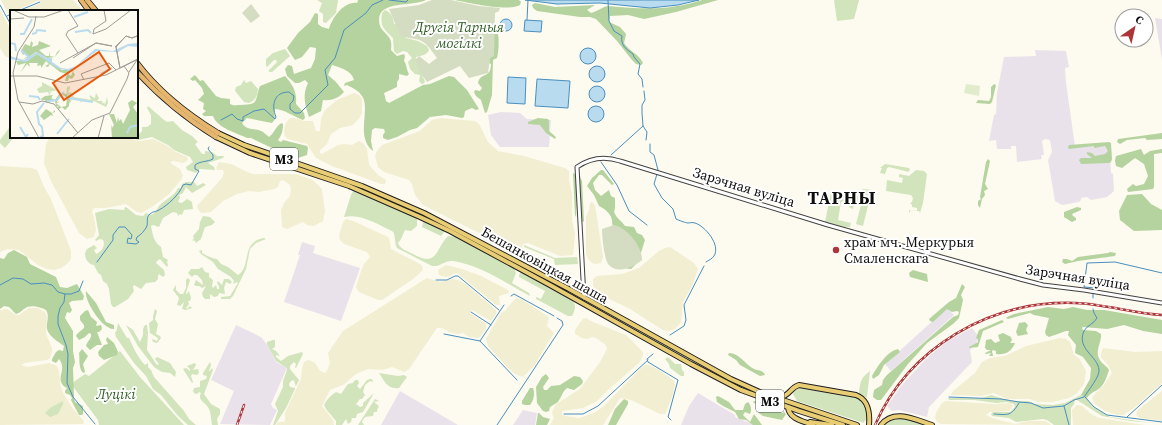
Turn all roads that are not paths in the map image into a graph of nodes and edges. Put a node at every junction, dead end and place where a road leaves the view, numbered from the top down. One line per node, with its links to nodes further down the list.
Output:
1 (81, 0): 3 (highway)
2 (87, 0): 4 (highway)
3 (89, 10)
4 (95, 10)
5 (138, 64): 7 (highway, М3)
6 (138, 73): 7 (highway, М3)
7 (217, 135): 8 (main road, Бешанковіцкая шаша / М3); 12 (main road, Бешанковіцкая шаша / М3)
8 (584, 298): 9 (street, Зарэчная вуліца); 11 (main road, Бешанковіцкая шаша / М3)
9 (1162, 303)
10 (791, 391): 11 (main road); 13 (main road); 18 (main road)
11 (776, 398): 13 (main road, Бешанковіцкая шаша / М3)
12 (788, 407): 14 (main road); 16 (main road, Бешанковіцкая шаша / М3)
13 (803, 407): 17 (main road, Бешанковіцкая шаша / М3)
14 (815, 424): 15 (main road)
15 (832, 425)
16 (843, 425)
17 (857, 425)
18 (869, 425)
19 (882, 425): 20 (main road)
20 (932, 425)

